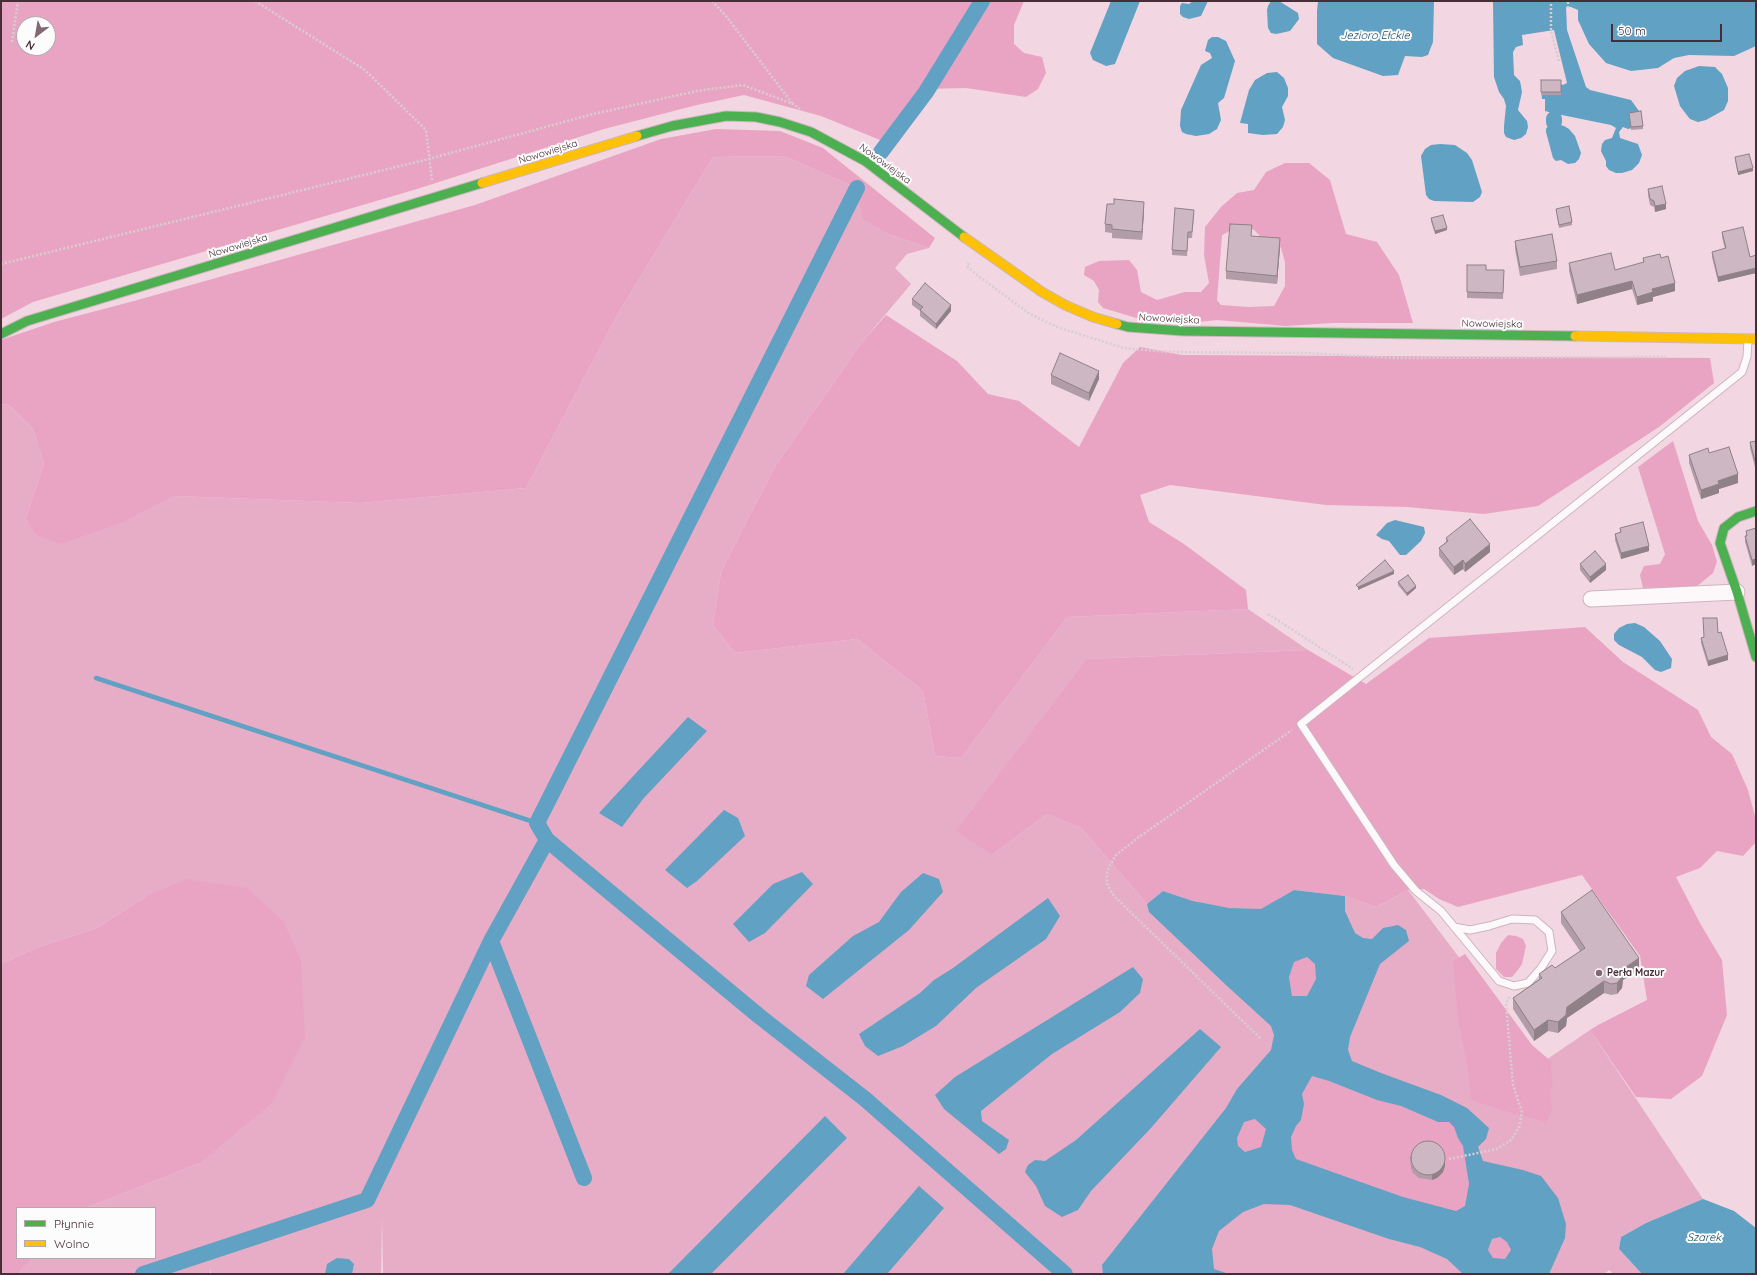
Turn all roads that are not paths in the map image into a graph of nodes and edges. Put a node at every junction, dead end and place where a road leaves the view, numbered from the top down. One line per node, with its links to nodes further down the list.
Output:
1 (1, 334): 2 (street, Nowowiejska)
2 (1752, 339): 7 (lane)
3 (1756, 511): 4 (street)
4 (1737, 592): 5 (street); 6 (street)
5 (1591, 599)
6 (1756, 657)
7 (1454, 927): 7 (lane)

